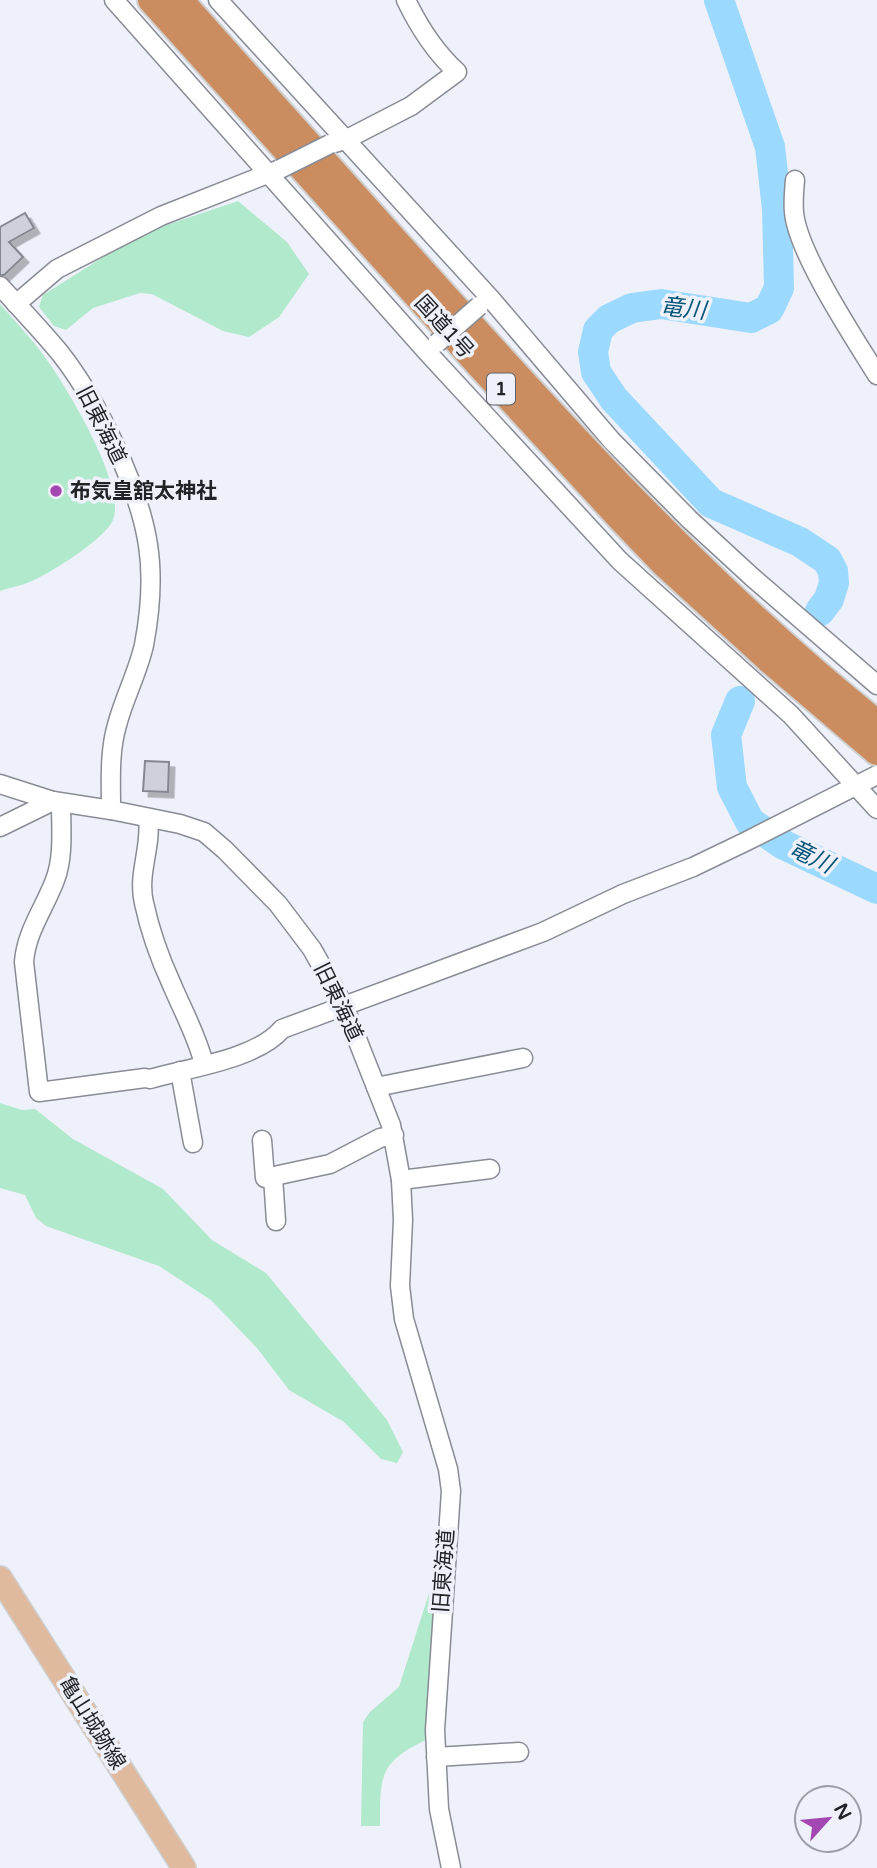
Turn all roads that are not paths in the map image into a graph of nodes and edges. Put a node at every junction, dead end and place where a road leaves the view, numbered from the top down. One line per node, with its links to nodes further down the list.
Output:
1 (114, 0): 7 (street)
2 (151, 0): 16 (highway, 国道1号 / 1)
3 (180, 0): 15 (highway, 国道1号 / 1)
4 (219, 0): 6 (street)
5 (406, 0): 6 (street)
6 (338, 142): 7 (street, bridge); 10 (street)
7 (275, 171): 11 (street); 12 (street)
8 (794, 180): 13 (street)
9 (0, 286): 11 (street, 旧東海道)
10 (485, 303): 12 (street, bridge); 14 (street)
11 (16, 304): 22 (street, 旧東海道)
12 (432, 347): 19 (street)
13 (877, 375)
14 (877, 685)
15 (877, 723)
16 (877, 752)
17 (877, 775): 19 (street)
18 (0, 785): 20 (street)
19 (855, 788): 21 (street); 25 (street)
20 (57, 802): 22 (street); 24 (street); 28 (street)
21 (877, 809)
22 (111, 810): 23 (street, 旧東海道)
23 (148, 818): 25 (street, 旧東海道); 27 (street)
24 (0, 827)
25 (344, 1006): 27 (street); 29 (street, 旧東海道)
26 (523, 1058): 29 (street)
27 (204, 1064): 28 (street)
28 (180, 1071): 32 (street)
29 (376, 1087): 30 (street, 旧東海道)
30 (394, 1135): 34 (street); 35 (street, 旧東海道)
31 (262, 1140): 34 (street)
32 (193, 1143)
33 (490, 1169): 35 (street)
34 (273, 1177): 36 (street)
35 (401, 1180): 39 (street, 旧東海道)
36 (276, 1221)
37 (0, 1578): 40 (main road, 亀山城跡線)
38 (519, 1752): 39 (street)
39 (436, 1757): 41 (street, 旧東海道)
40 (184, 1868)
41 (451, 1868)

